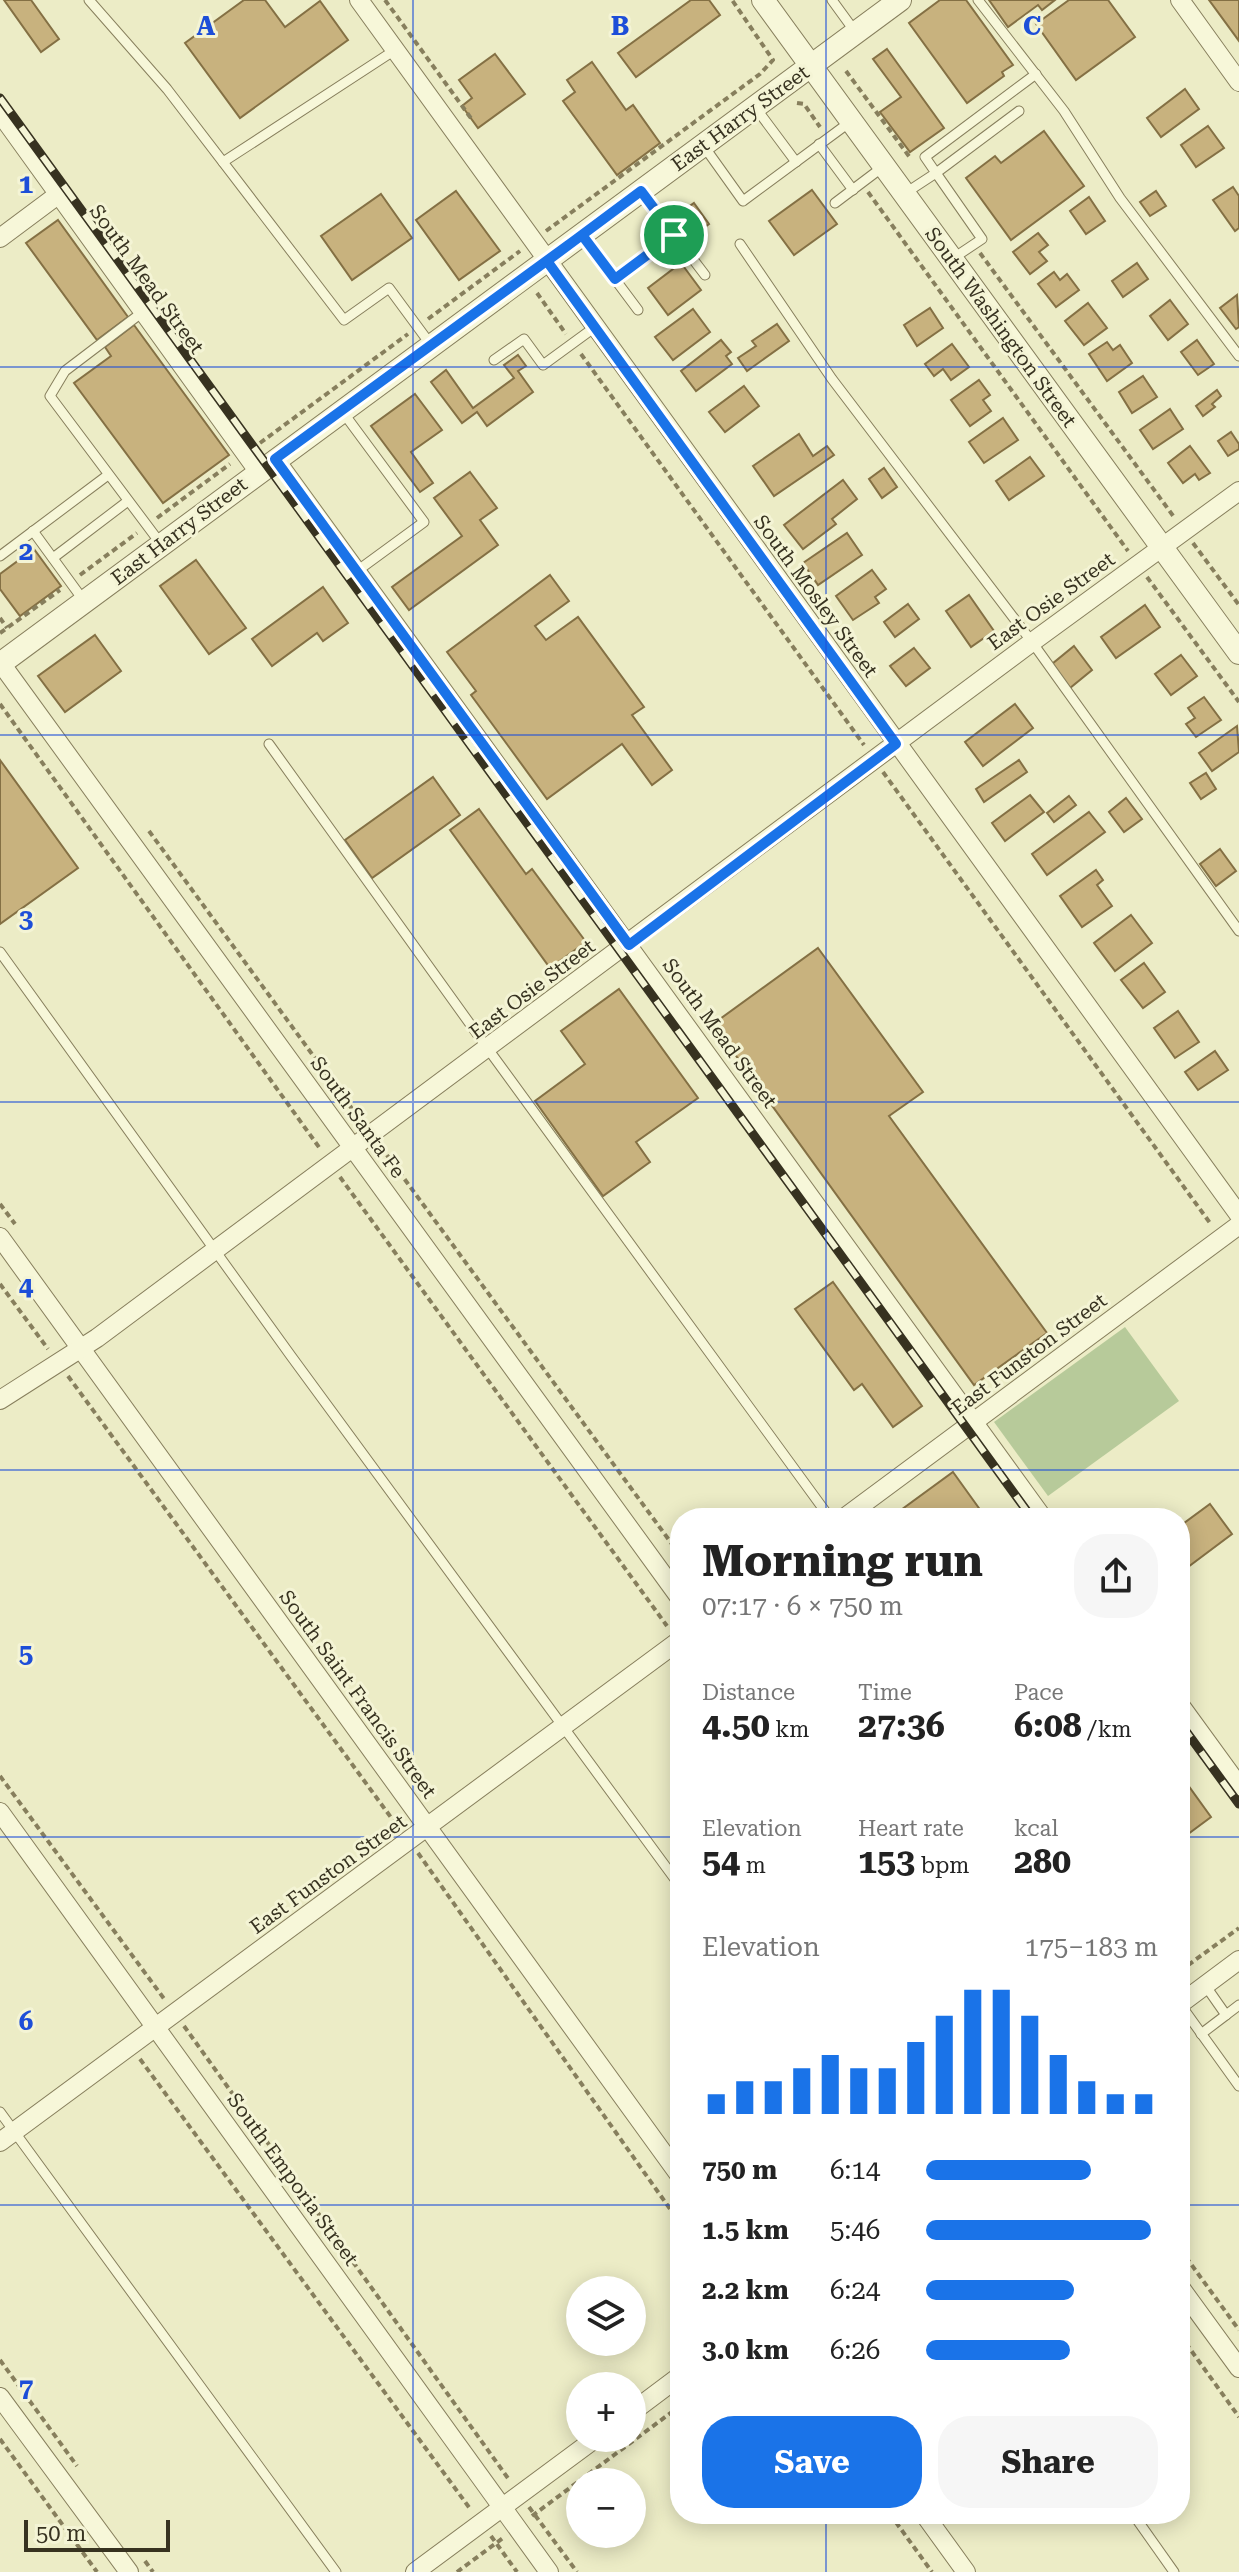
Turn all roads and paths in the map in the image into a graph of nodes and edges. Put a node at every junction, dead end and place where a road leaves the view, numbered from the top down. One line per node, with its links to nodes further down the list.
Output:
1 (89, 0): 22 (lane)
2 (359, 0): 10 (street, South Mosley Street)
3 (385, 0): 19 (path)
4 (763, 0): 11 (street, South Washington Street)
5 (832, 0): 9 (lane)
6 (900, 0): 9 (street, East Harry Street)
7 (978, 0): 13 (lane)
8 (1180, 0): 14 (street)
9 (856, 33): 11 (street, East Harry Street)
10 (395, 50): 22 (lane); 38 (street, South Mosley Street)
11 (811, 66): 15 (street, East Harry Street); 18 (street, South Washington Street)
12 (846, 71): 26 (path)
13 (1036, 74): 25 (lane); 45 (lane)
14 (1239, 82)
15 (755, 107): 21 (street, East Harry Street); 23 (lane)
16 (1019, 111): 25 (lane)
17 (0, 113): 29 (street, South Mead Street)
18 (851, 121): 20 (lane); 24 (street, South Washington Street)
19 (477, 127)
20 (819, 144): 23 (lane); 27 (lane)
21 (703, 145): 23 (lane); 28 (street, East Harry Street)
22 (223, 162): 44 (lane)
23 (796, 162)
24 (884, 166): 27 (lane); 30 (street, South Washington Street)
25 (936, 173): 26 (lane); 36 (lane)
26 (926, 179): 30 (lane)
27 (853, 190): 31 (lane)
28 (641, 191): 32 (street, East Harry Street); 33 (lane)
29 (59, 194): 34 (street); 42 (street, South Mead Street)
30 (904, 194): 37 (street, South Washington Street)
31 (835, 203)
32 (582, 235): 38 (street, East Harry Street); 40 (lane)
33 (674, 235): 39 (lane); 40 (lane)
34 (0, 238)
35 (740, 244): 63 (lane)
36 (974, 245): 37 (lane); 53 (path)
37 (952, 260): 55 (street, South Washington Street)
38 (547, 261): 43 (street, South Mosley Street); 44 (street, East Harry Street)
39 (705, 275)
40 (615, 279): 41 (lane)
41 (638, 310)
42 (144, 311): 48 (street, South Mead Street); 49 (lane)
43 (595, 327): 46 (lane); 67 (street, South Mosley Street)
44 (431, 345): 47 (street, East Harry Street)
45 (1239, 356)
46 (494, 360)
47 (342, 410): 48 (street, East Harry Street); 58 (lane)
48 (267, 465): 54 (street, East Harry Street); 58 (street, South Mead Street)
49 (108, 475): 51 (lane); 52 (lane)
50 (1239, 491): 53 (street, East Osie Street)
51 (128, 501): 54 (lane); 57 (lane)
52 (33, 531): 56 (lane); 57 (lane)
53 (1184, 531): 55 (street, East Osie Street); 60 (path)
54 (162, 544): 59 (street, East Harry Street)
55 (1161, 547): 63 (street, East Osie Street); 64 (street, South Washington Street)
56 (0, 556)
57 (53, 558): 59 (lane)
58 (357, 571): 70 (street, South Mead Street)
59 (84, 601): 65 (street, East Harry Street)
60 (1239, 605)
61 (0, 618): 62 (path)
62 (7, 628)
63 (1032, 642): 67 (street, East Osie Street); 69 (lane)
64 (1239, 653)
65 (0, 663): 74 (street, South Santa Fe)
66 (269, 744): 72 (lane)
67 (896, 744): 70 (street, East Osie Street); 75 (street, South Mosley Street)
68 (141, 821): 73 (path)
69 (1239, 931)
70 (629, 945): 72 (street, East Osie Street); 83 (street, South Mead Street)
71 (0, 952): 78 (lane)
72 (488, 1049): 73 (street, East Osie Street); 84 (lane)
73 (372, 1136): 74 (street, East Osie Street); 87 (path)
74 (354, 1149): 78 (street, East Osie Street); 88 (street, South Santa Fe)
75 (1239, 1215)
76 (1239, 1225): 83 (street, East Funston Street)
77 (0, 1237): 80 (street, South Saint Francis Street)
78 (216, 1251): 80 (street, East Osie Street); 91 (lane)
79 (0, 1284): 81 (path)
80 (82, 1350): 81 (street, East Osie Street); 95 (street, South Saint Francis Street)
81 (59, 1364): 82 (street, East Osie Street); 96 (path)
82 (0, 1400)
83 (973, 1421): 85 (street, East Funston Street); 86 (street, South Mead Street)
84 (823, 1508)
85 (857, 1508)
86 (1036, 1508)
87 (670, 1541)
88 (670, 1584)
89 (670, 1647): 91 (street, East Funston Street)
90 (1190, 1719): 93 (street)
91 (563, 1727): 95 (street, East Funston Street); 97 (lane)
92 (0, 1776): 104 (path)
93 (1239, 1786)
94 (0, 1812): 107 (street, South Emporia Street)
95 (428, 1828): 96 (street, East Funston Street); 113 (street, South Saint Francis Street)
96 (409, 1841): 104 (street, East Funston Street); 114 (path)
97 (670, 1872)
98 (1239, 1928): 100 (path)
99 (1239, 1960): 101 (street)
100 (1190, 1964)
101 (1205, 1985): 102 (street); 105 (lane)
102 (1190, 1996)
103 (1239, 2005): 105 (lane)
104 (175, 2014): 107 (street, East Funston Street); 127 (path)
105 (1226, 2015): 108 (lane)
106 (1190, 2018): 108 (lane)
107 (157, 2027): 112 (street, East Funston Street); 128 (street, South Emporia Street)
108 (1201, 2034): 110 (lane)
109 (139, 2057): 130 (path)
110 (1239, 2086)
111 (0, 2112): 112 (lane)
112 (7, 2137): 138 (lane)
113 (670, 2162)
114 (670, 2209)
115 (1190, 2263): 117 (path)
116 (1190, 2301): 119 (street)
117 (1239, 2330)
118 (1190, 2349): 124 (path)
119 (1239, 2368)
120 (670, 2384): 122 (street)
121 (0, 2397): 137 (street)
122 (646, 2402)
123 (670, 2413): 129 (path)
124 (1239, 2417)
125 (0, 2439): 136 (path)
126 (577, 2452): 127 (street)
127 (520, 2494): 128 (street); 129 (path)
128 (502, 2508): 130 (street); 134 (street, South Emporia Street)
129 (534, 2514): 134 (path); 143 (path)
130 (481, 2523): 135 (path); 139 (street)
131 (897, 2524): 144 (path)
132 (931, 2524): 145 (street)
133 (1140, 2524): 146 (lane)
134 (517, 2527): 135 (path); 142 (street, South Emporia Street)
135 (496, 2543): 140 (path); 141 (path)
136 (97, 2572)
137 (129, 2572)
138 (336, 2572)
139 (415, 2572)
140 (457, 2572)
141 (517, 2572)
142 (549, 2572)
143 (577, 2572)
144 (932, 2572)
145 (966, 2572)
146 (1174, 2572)

